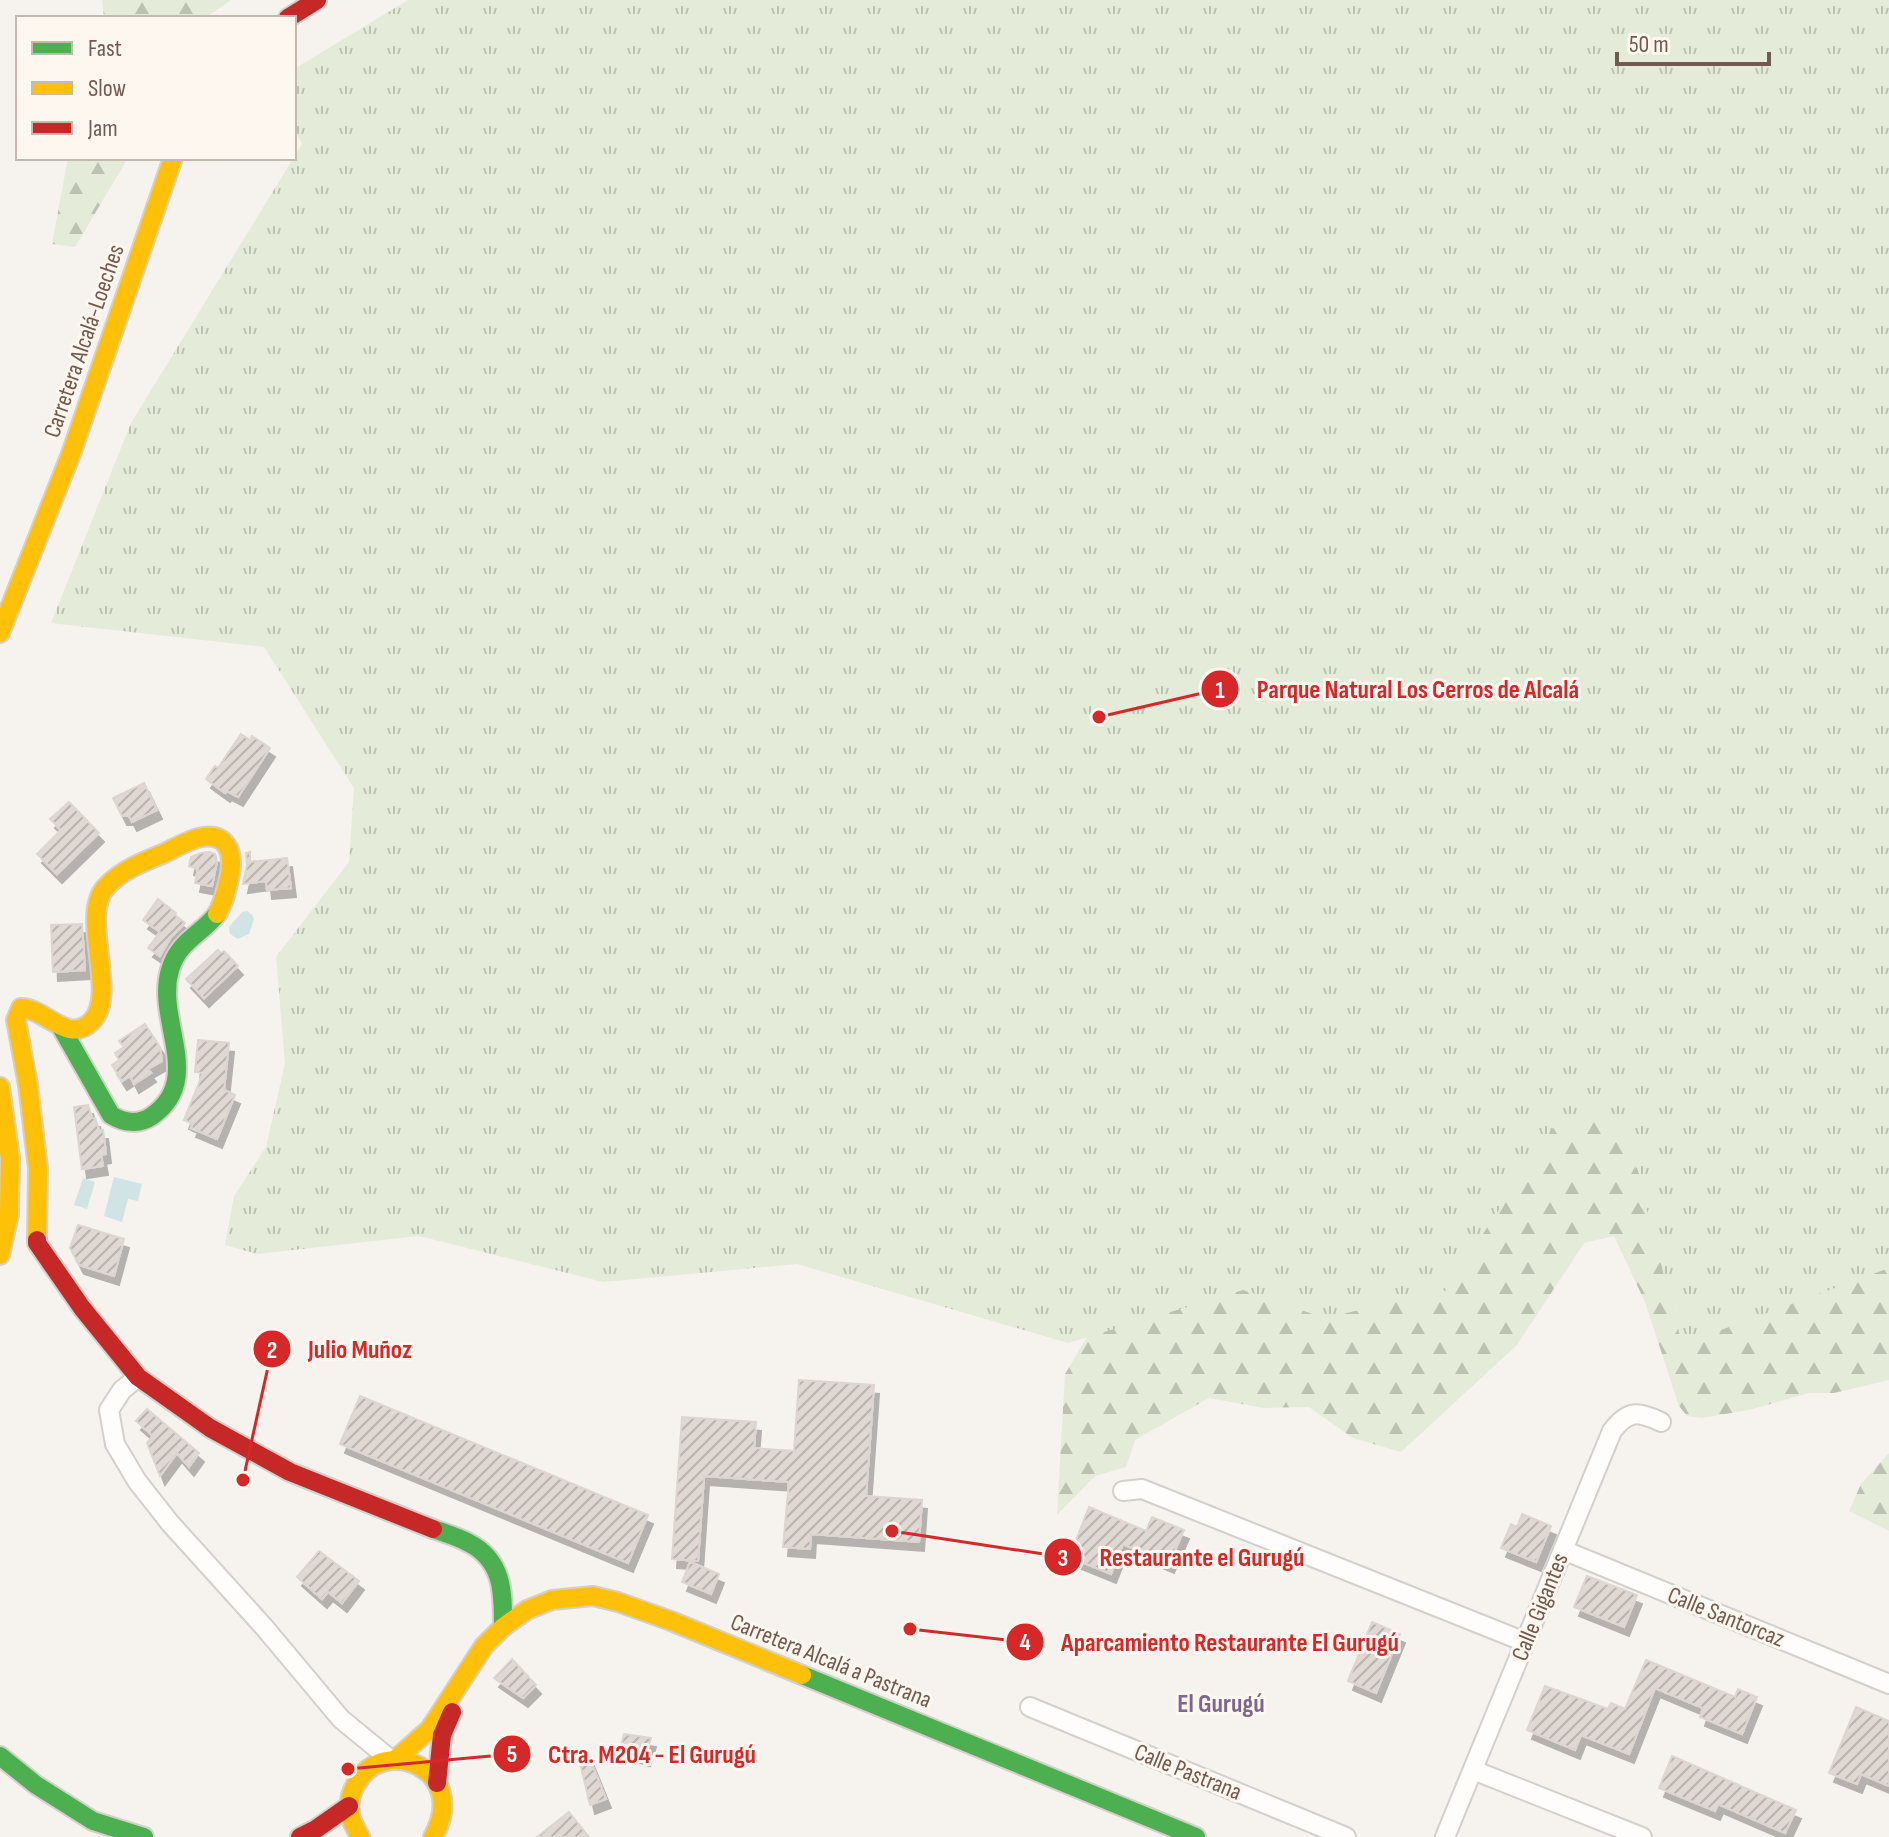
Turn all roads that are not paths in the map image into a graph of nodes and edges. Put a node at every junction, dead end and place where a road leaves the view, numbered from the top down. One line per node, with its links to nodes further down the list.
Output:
1 (317, 0): 2 (main road)
2 (291, 16)
3 (172, 160): 4 (main road, Carretera Alcalá-Loeches)
4 (37, 537): 5 (main road, Carretera Alcalá-Loeches); 6 (main road, Carretera Alcalá-Loeches)
5 (0, 600)
6 (0, 633)
7 (61, 1027): 7 (main road); 10 (main road)
8 (0, 1087): 9 (main road)
9 (0, 1255)
10 (138, 1377): 14 (main road); 20 (street)
11 (1661, 1422): 13 (street, Calle Gigantes)
12 (1123, 1491): 15 (street)
13 (1563, 1550): 15 (street, Calle Gigantes); 17 (street, Calle Santorcaz)
14 (503, 1627): 16 (main road, Carretera Alcalá a Pastrana); 30 (main road, Carretera Alcalá a Pastrana)
15 (1525, 1642): 21 (street, Calle Gigantes)
16 (467, 1675): 20 (main road, Carretera Alcalá a Pastrana); 22 (main road, Carretera Alcalá a Pastrana)
17 (1889, 1684)
18 (1030, 1707): 31 (street, Calle Pastrana)
19 (0, 1756): 25 (main road)
20 (393, 1760): 22 (main road); 23 (main road, Carretera Alcalá a Pastrana)
21 (1473, 1770): 32 (street, Calle Gigantes); 33 (street)
22 (437, 1783): 24 (main road, Carretera Alcalá a Pastrana)
23 (349, 1806): 26 (main road); 27 (main road)
24 (443, 1810): 28 (main road); 29 (main road, Carretera Alcalá a Pastrana)
25 (144, 1837)
26 (300, 1837)
27 (360, 1837)
28 (433, 1837)
29 (456, 1837)
30 (1196, 1837)
31 (1346, 1837)
32 (1445, 1837)
33 (1642, 1837)

